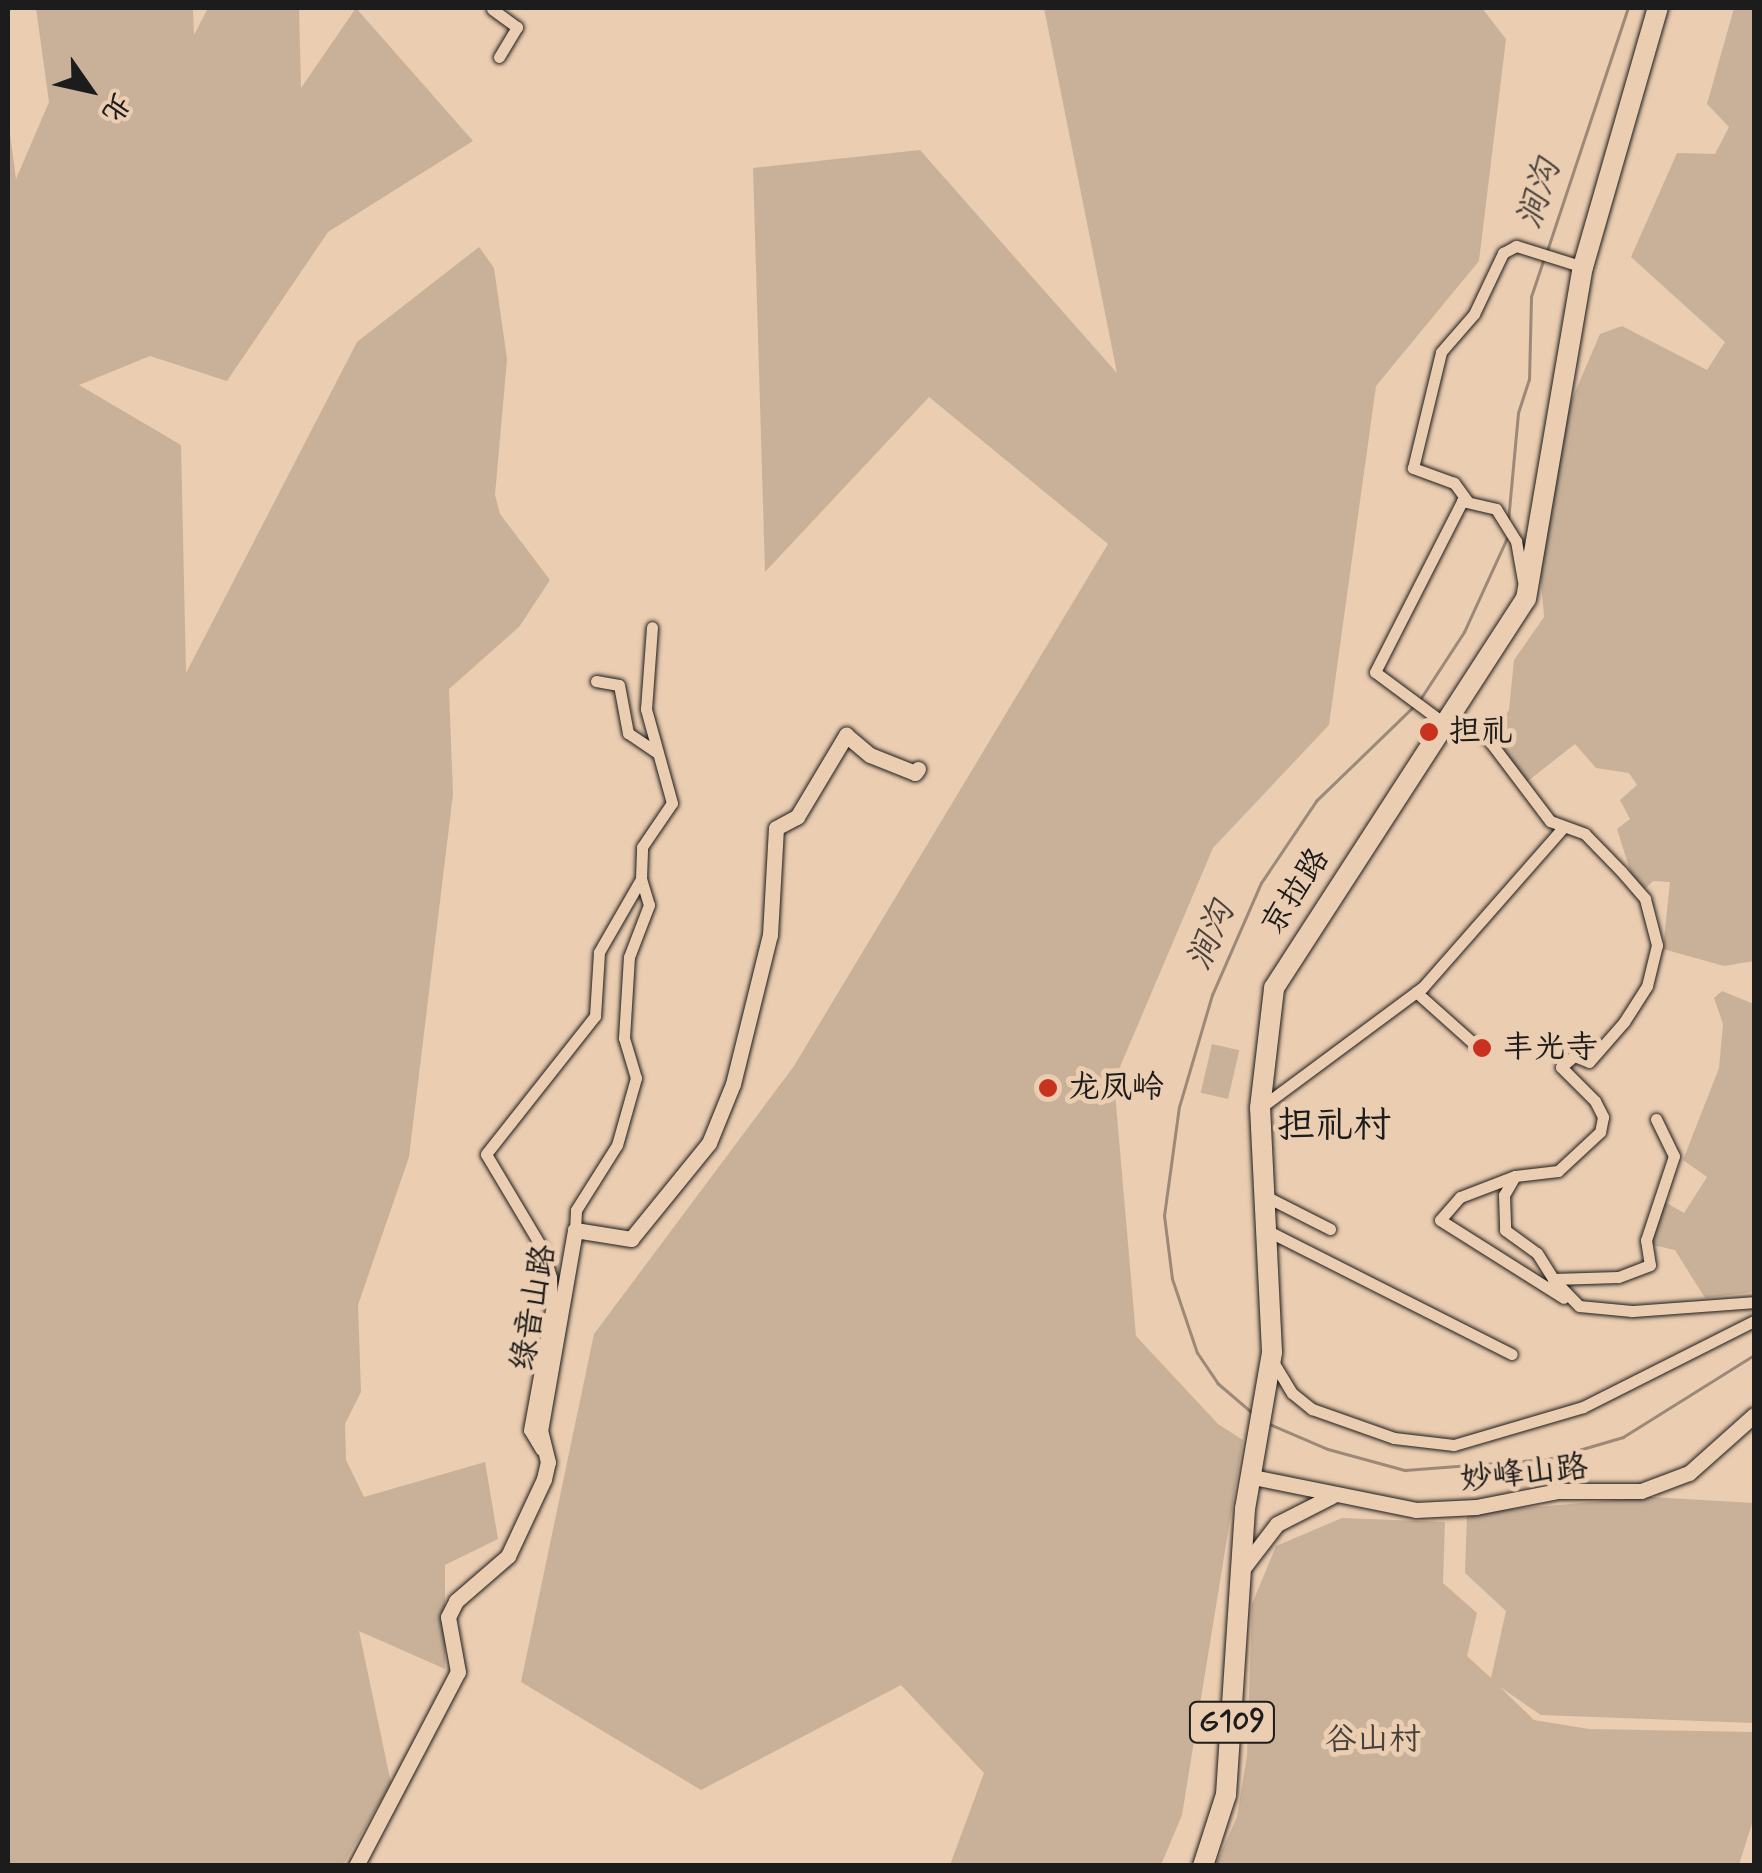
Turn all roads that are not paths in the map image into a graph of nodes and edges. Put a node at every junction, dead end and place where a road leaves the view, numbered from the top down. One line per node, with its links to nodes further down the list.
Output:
1 (489, 8): 3 (street)
2 (1658, 8): 4 (highway, 京拉路 / G109)
3 (498, 57)
4 (1583, 267): 5 (street); 6 (highway, 京拉路 / G109)
5 (1468, 502): 6 (street); 9 (street)
6 (1526, 599): 9 (highway, 京拉路 / G109)
7 (652, 627): 10 (street)
8 (596, 681): 10 (street)
9 (1441, 718): 12 (street); 16 (highway, 京拉路 / G109)
10 (658, 754): 13 (street)
11 (918, 768): 20 (street, 绿音山路)
12 (1562, 829): 14 (street); 18 (street)
13 (640, 879): 20 (street); 30 (street)
14 (1416, 992): 15 (street); 16 (street)
15 (1473, 1043)
16 (1260, 1108): 19 (highway, 京拉路 / G109)
17 (1656, 1119): 23 (street)
18 (1516, 1176): 23 (street); 25 (street)
19 (1265, 1196): 21 (street); 22 (highway, 京拉路 / G109)
20 (575, 1230): 30 (street, 绿音山路)
21 (1330, 1230)
22 (1268, 1232): 27 (street); 28 (highway, 京拉路 / G109)
23 (1553, 1279): 25 (street)
24 (1754, 1302): 25 (street)
25 (1579, 1306)
26 (1754, 1321): 28 (street)
27 (1512, 1354)
28 (1271, 1359): 31 (highway, 京拉路 / G109)
29 (1754, 1414): 32 (street, 妙峰山路)
30 (541, 1450): 34 (street, 绿音山路)
31 (1249, 1471): 32 (street, 妙峰山路); 33 (highway, 京拉路 / G109)
32 (1334, 1496): 33 (street)
33 (1240, 1575): 35 (highway, 京拉路 / G109)
34 (356, 1866)
35 (1203, 1866)

